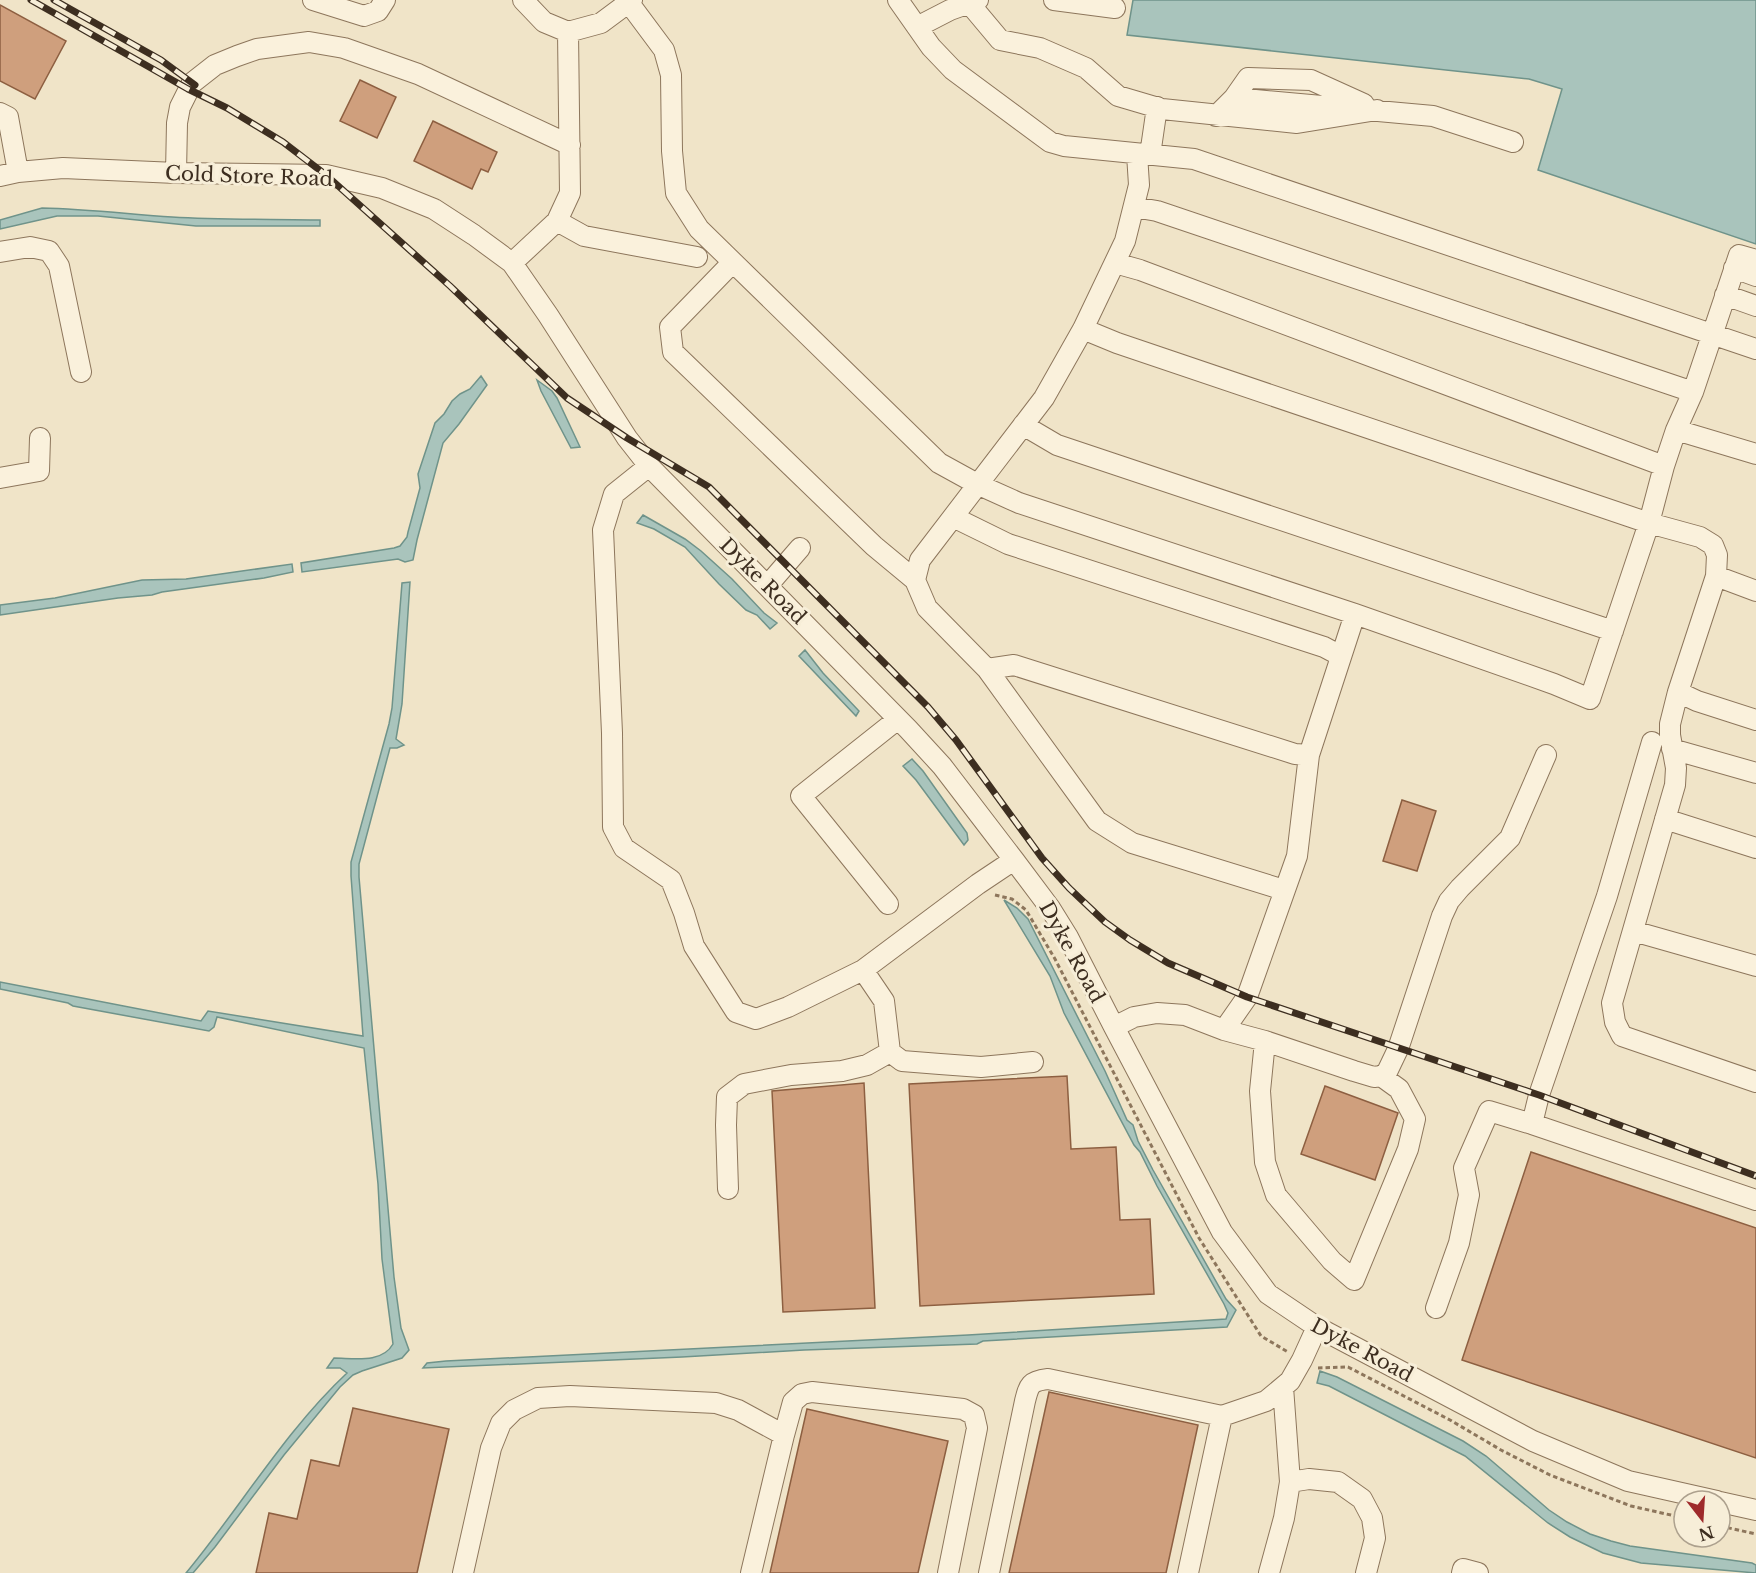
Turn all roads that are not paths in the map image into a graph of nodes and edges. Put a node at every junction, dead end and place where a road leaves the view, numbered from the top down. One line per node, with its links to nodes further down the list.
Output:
1 (313, 0): 2 (street)
2 (385, 0)
3 (524, 0): 10 (street)
4 (898, 0): 9 (street)
5 (1054, 0): 8 (street)
6 (631, 1): 10 (street); 25 (street)
7 (973, 1): 9 (street); 11 (street)
8 (1115, 8)
9 (917, 27): 17 (street)
10 (568, 32): 16 (street)
11 (1157, 108): 14 (street); 17 (street)
12 (1377, 110): 14 (street); 14 (street); 15 (street)
13 (0, 113): 19 (street)
14 (1216, 116)
15 (1513, 142)
16 (570, 145): 18 (street); 21 (street)
17 (1144, 155): 20 (street); 33 (street)
18 (176, 173): 19 (street, Cold Store Road); 27 (street, Cold Store Road)
19 (9, 174)
20 (1134, 207): 26 (street); 36 (street)
21 (557, 221): 23 (street); 27 (street)
22 (0, 252): 35 (street)
23 (697, 257)
24 (1756, 260): 29 (street)
25 (732, 263): 44 (street); 49 (street)
26 (1115, 263): 32 (street); 42 (street)
27 (512, 264): 41 (street, Dyke Road)
28 (1756, 276): 29 (street)
29 (1730, 282): 30 (street); 31 (street); 33 (street)
30 (1756, 291)
31 (1756, 306)
32 (1083, 329): 37 (street); 46 (street)
33 (1712, 334): 34 (street); 36 (street)
34 (1756, 349)
35 (81, 372)
36 (1694, 392): 38 (street)
37 (1023, 426): 44 (street); 53 (street)
38 (1676, 430): 40 (street); 42 (street)
39 (40, 438): 43 (street)
40 (1756, 454)
41 (649, 466): 50 (street, Dyke Road); 71 (street)
42 (1664, 466): 46 (street)
43 (0, 478)
44 (979, 485): 45 (street); 52 (street)
45 (953, 517): 49 (street); 54 (street)
46 (1649, 524): 48 (street); 53 (street)
47 (800, 548): 50 (street)
48 (1716, 576): 51 (street); 56 (street)
49 (915, 580): 55 (street)
50 (768, 585): 57 (street, Dyke Road)
51 (1756, 591)
52 (1355, 614): 53 (street); 54 (street)
53 (1613, 631)
54 (1341, 656): 61 (street)
55 (987, 669): 61 (street); 67 (street)
56 (1678, 692): 58 (street); 60 (street)
57 (898, 719): 66 (street, Dyke Road); 68 (street)
58 (1756, 720)
59 (1652, 742): 79 (street)
60 (1672, 749): 63 (street); 64 (street)
61 (1309, 755): 67 (street)
62 (1546, 755): 77 (street)
63 (1756, 773)
64 (1665, 819): 65 (street); 69 (street)
65 (1756, 848)
66 (1014, 860): 71 (street); 72 (street, Dyke Road)
67 (1284, 890): 73 (street)
68 (888, 904)
69 (1633, 931): 70 (street); 78 (street)
70 (1756, 966)
71 (863, 970): 75 (street)
72 (1114, 1027): 73 (street); 83 (street, Dyke Road)
73 (1224, 1030): 74 (street)
74 (1265, 1041): 77 (street); 77 (street)
75 (890, 1052): 76 (street); 80 (street)
76 (1033, 1062)
77 (1381, 1076)
78 (1756, 1082)
79 (1532, 1124): 81 (street); 82 (street)
80 (728, 1189)
81 (1756, 1200)
82 (1436, 1308)
83 (1317, 1327): 84 (street); 88 (street, Dyke Road)
84 (1283, 1387): 85 (street); 87 (street)
85 (1222, 1416): 94 (street); 95 (street)
86 (784, 1435): 91 (street); 92 (street); 93 (street)
87 (1290, 1482): 96 (street); 97 (street)
88 (1672, 1490)
89 (1732, 1504): 90 (street, Dyke Road)
90 (1756, 1510)
91 (463, 1573)
92 (751, 1573)
93 (948, 1573)
94 (989, 1573)
95 (1188, 1573)
96 (1269, 1573)
97 (1366, 1573)
98 (1462, 1573): 99 (street)
99 (1478, 1573)

